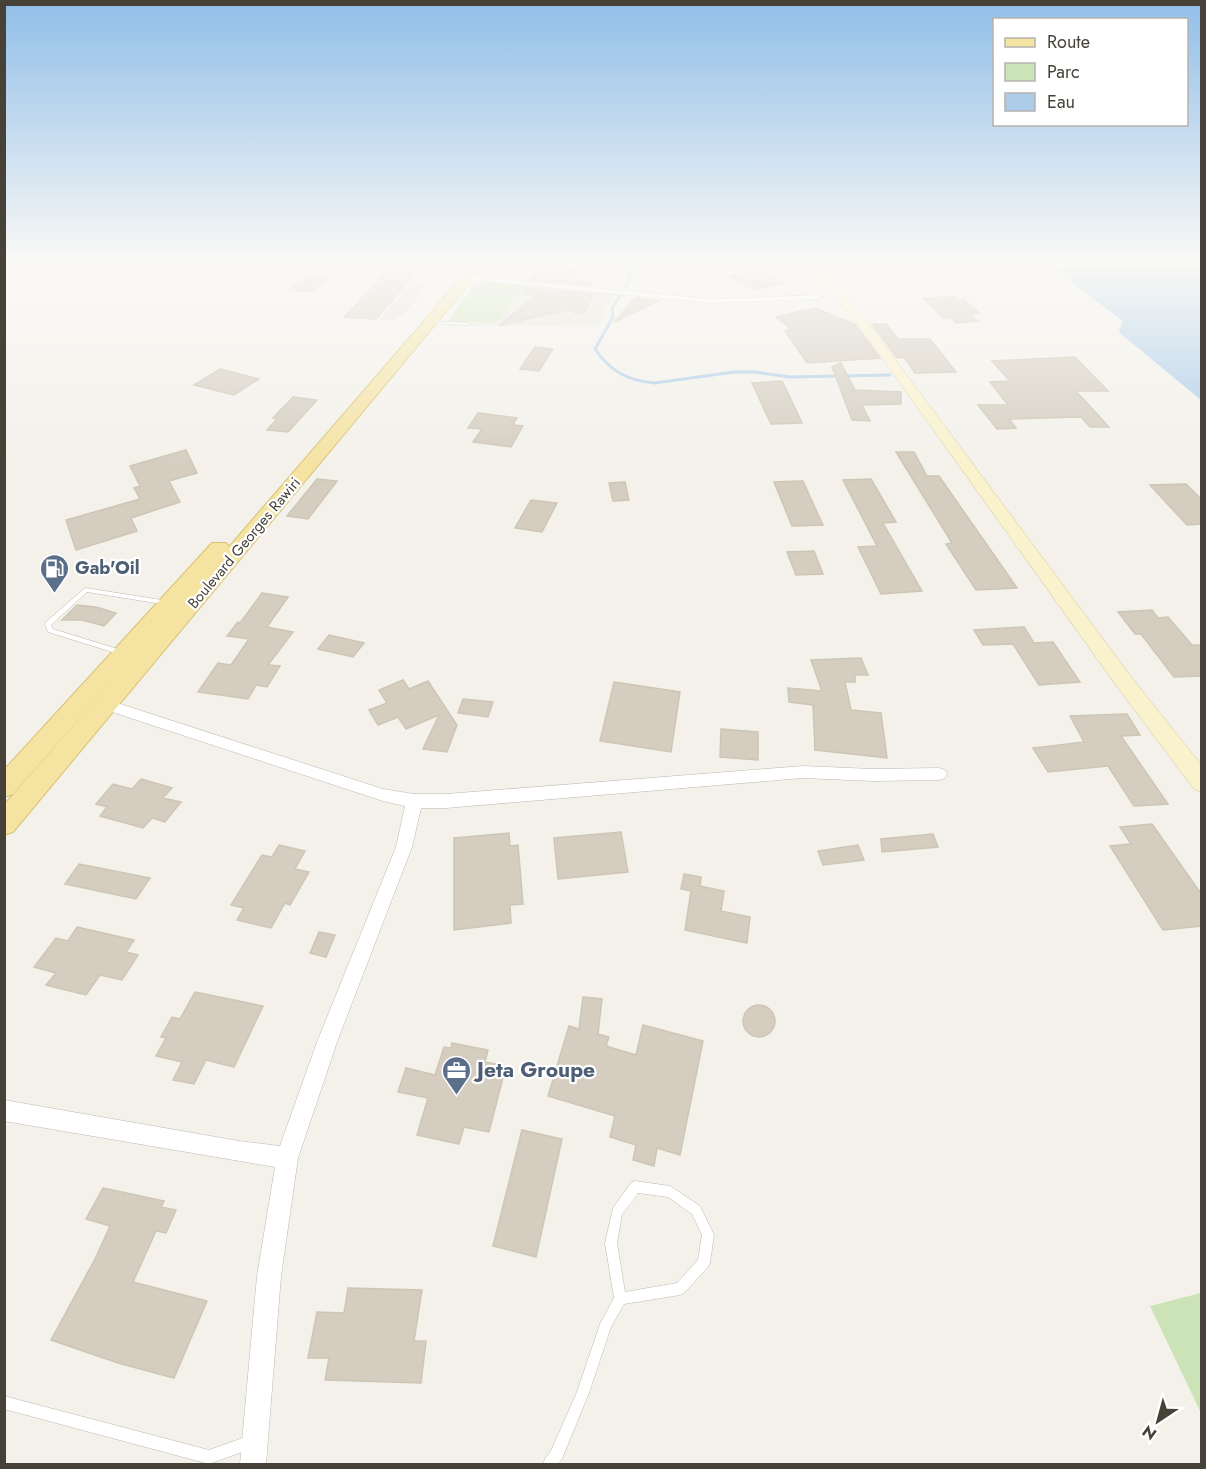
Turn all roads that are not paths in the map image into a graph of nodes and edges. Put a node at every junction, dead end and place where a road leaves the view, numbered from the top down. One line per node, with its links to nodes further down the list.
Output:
1 (416, 330): 4 (main road, Boulevard Georges Rawiri)
2 (426, 330): 6 (main road, Boulevard Georges Rawiri)
3 (865, 330): 9 (main road)
4 (169, 603): 5 (main road, Boulevard Georges Rawiri); 5 (lane)
5 (122, 653): 8 (main road, Boulevard Georges Rawiri)
6 (108, 705): 10 (street); 11 (main road, Boulevard Georges Rawiri)
7 (939, 774): 10 (street)
8 (8, 777)
9 (1202, 783)
10 (414, 801): 13 (street)
11 (4, 824)
12 (4, 1110): 13 (street)
13 (287, 1158): 16 (street)
14 (620, 1299): 14 (lane); 17 (lane)
15 (4, 1402): 16 (lane)
16 (254, 1453)
17 (550, 1464)

